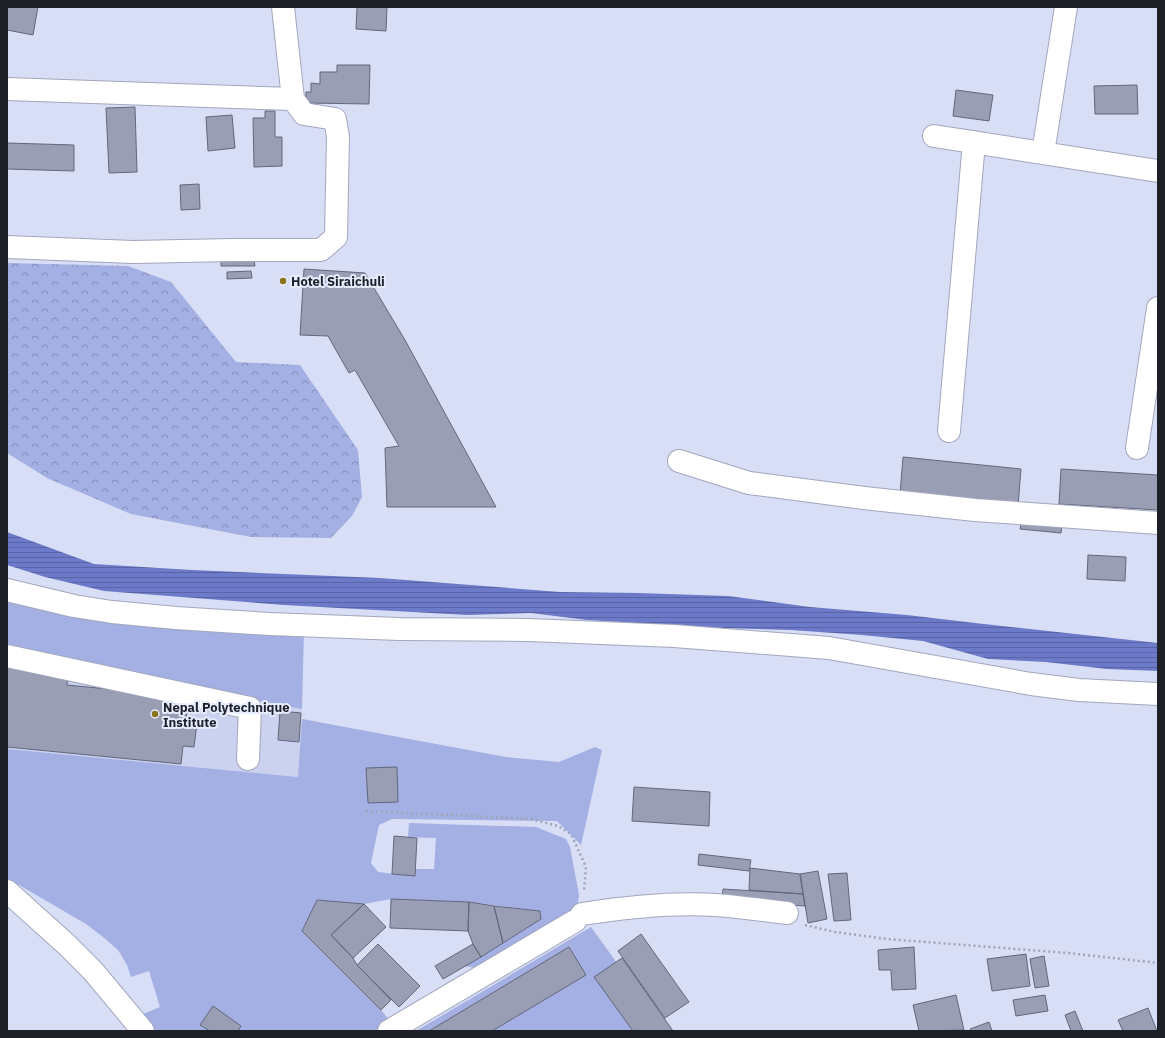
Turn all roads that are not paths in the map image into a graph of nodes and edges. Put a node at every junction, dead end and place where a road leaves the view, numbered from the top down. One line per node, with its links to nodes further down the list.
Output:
1 (283, 7): 4 (street)
2 (1066, 7): 7 (street)
3 (7, 89): 4 (street)
4 (293, 99): 9 (street)
5 (934, 136): 6 (street)
6 (974, 142): 7 (street); 11 (street)
7 (1043, 153): 8 (street)
8 (1158, 171)
9 (7, 247)
10 (1158, 308): 12 (street)
11 (949, 432)
12 (1145, 435)
13 (679, 461): 14 (street)
14 (1158, 523)
15 (7, 590): 17 (street)
16 (7, 656): 18 (street)
17 (1158, 694)
18 (248, 759)
19 (7, 891): 21 (street)
20 (787, 913): 22 (street)
21 (143, 1031)
22 (389, 1031)

